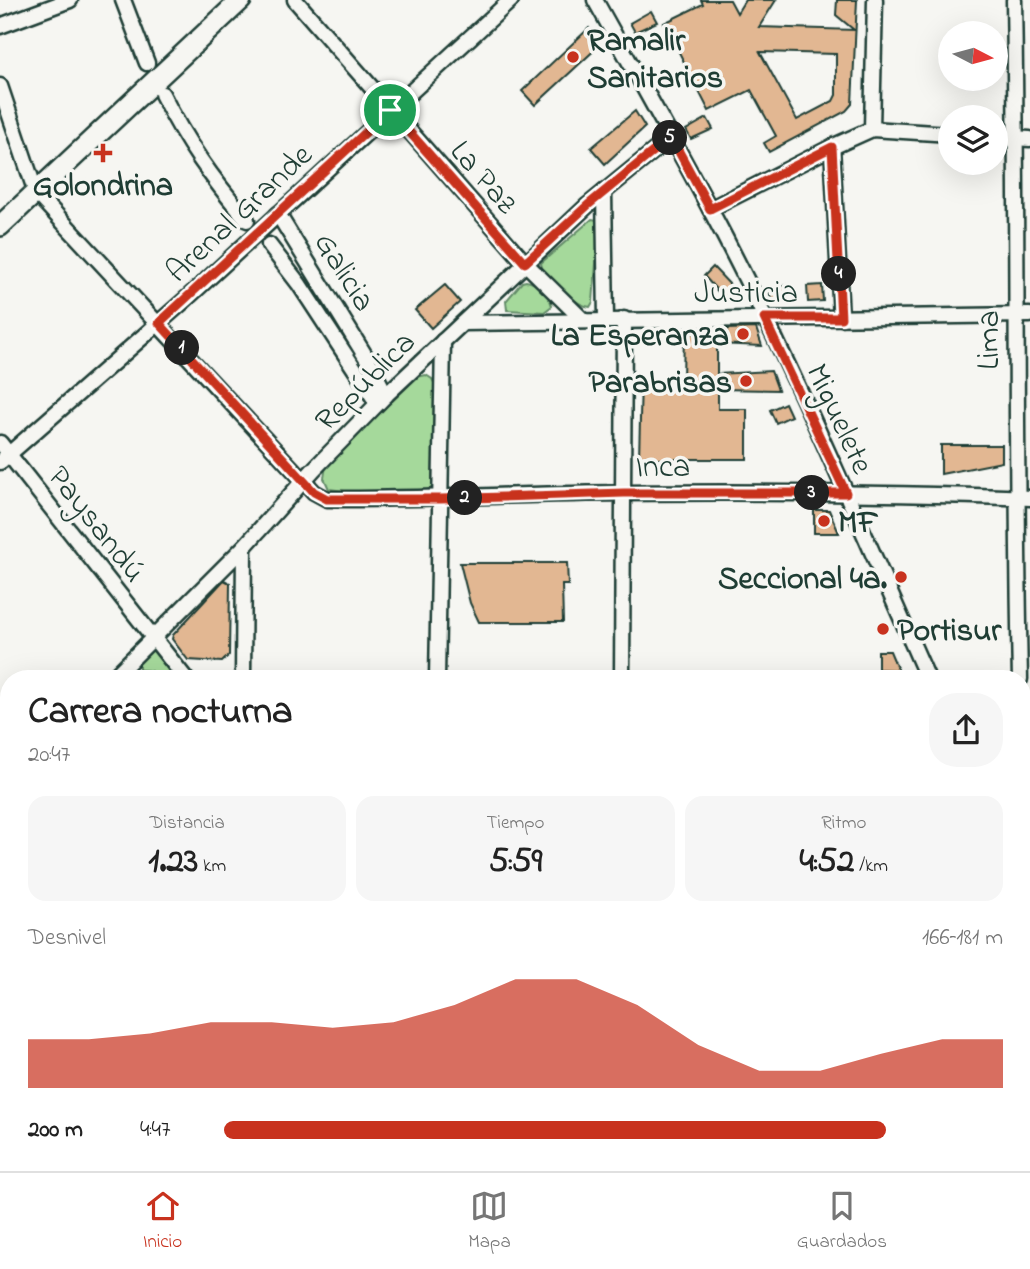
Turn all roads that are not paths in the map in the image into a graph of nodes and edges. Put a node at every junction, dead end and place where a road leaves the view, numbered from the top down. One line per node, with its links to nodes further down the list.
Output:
1 (70, 0): 9 (street)
2 (123, 0): 10 (street)
3 (240, 0): 20 (main road)
4 (295, 0): 13 (street, La Paz)
5 (511, 0): 13 (street, Arenal Grande)
6 (595, 0): 16 (street, Miguelete)
7 (876, 0): 14 (street)
8 (1014, 0): 17 (street, Lima)
9 (0, 26)
10 (147, 63)
11 (0, 86): 20 (street)
12 (162, 94): 23 (street)
13 (390, 110): 22 (street, Arenal Grande); 26 (street, La Paz)
14 (872, 129): 15 (street); 18 (street)
15 (938, 133)
16 (671, 137): 19 (street, República); 21 (street, Miguelete)
17 (1023, 139): 28 (street, Lima)
18 (832, 147): 21 (street); 30 (street)
19 (604, 192): 26 (street, República); 33 (street)
20 (36, 193): 24 (main road); 34 (street, Inca)
21 (710, 209): 29 (street, Miguelete)
22 (278, 214): 34 (street, Arenal Grande); 37 (street, Galicia)
23 (247, 220)
24 (0, 226)
25 (269, 245): 37 (street, Galicia)
26 (525, 263): 32 (street, La Paz); 35 (street, República)
27 (1030, 314): 28 (street, Justicia)
28 (1015, 315): 30 (street, Justicia); 42 (street, Lima)
29 (764, 318): 30 (street, Justicia); 31 (street, Justicia); 41 (street, Miguelete)
30 (841, 318)
31 (624, 319): 33 (street, Justicia); 40 (street)
32 (583, 320): 33 (street, Justicia); 35 (street, Justicia)
33 (606, 320)
34 (159, 323): 38 (street, Arenal Grande); 39 (street, Inca)
35 (463, 323): 36 (street, República)
36 (443, 341): 37 (street, República); 43 (street)
37 (382, 399): 39 (street, República)
38 (3, 453): 45 (street, Paysandú)
39 (304, 480): 43 (street, Inca); 44 (street, República)
40 (624, 493): 41 (street, Inca); 43 (street, Inca); 50 (street)
41 (846, 493): 42 (street, Inca); 51 (street, Miguelete)
42 (1023, 497): 52 (street, Lima)
43 (441, 499): 49 (street)
44 (244, 547): 45 (street, República); 48 (street)
45 (153, 637): 46 (street, República); 47 (street, Paysandú)
46 (121, 670)
47 (180, 670)
48 (243, 670)
49 (437, 670)
50 (622, 670)
51 (924, 670)
52 (1020, 670)

